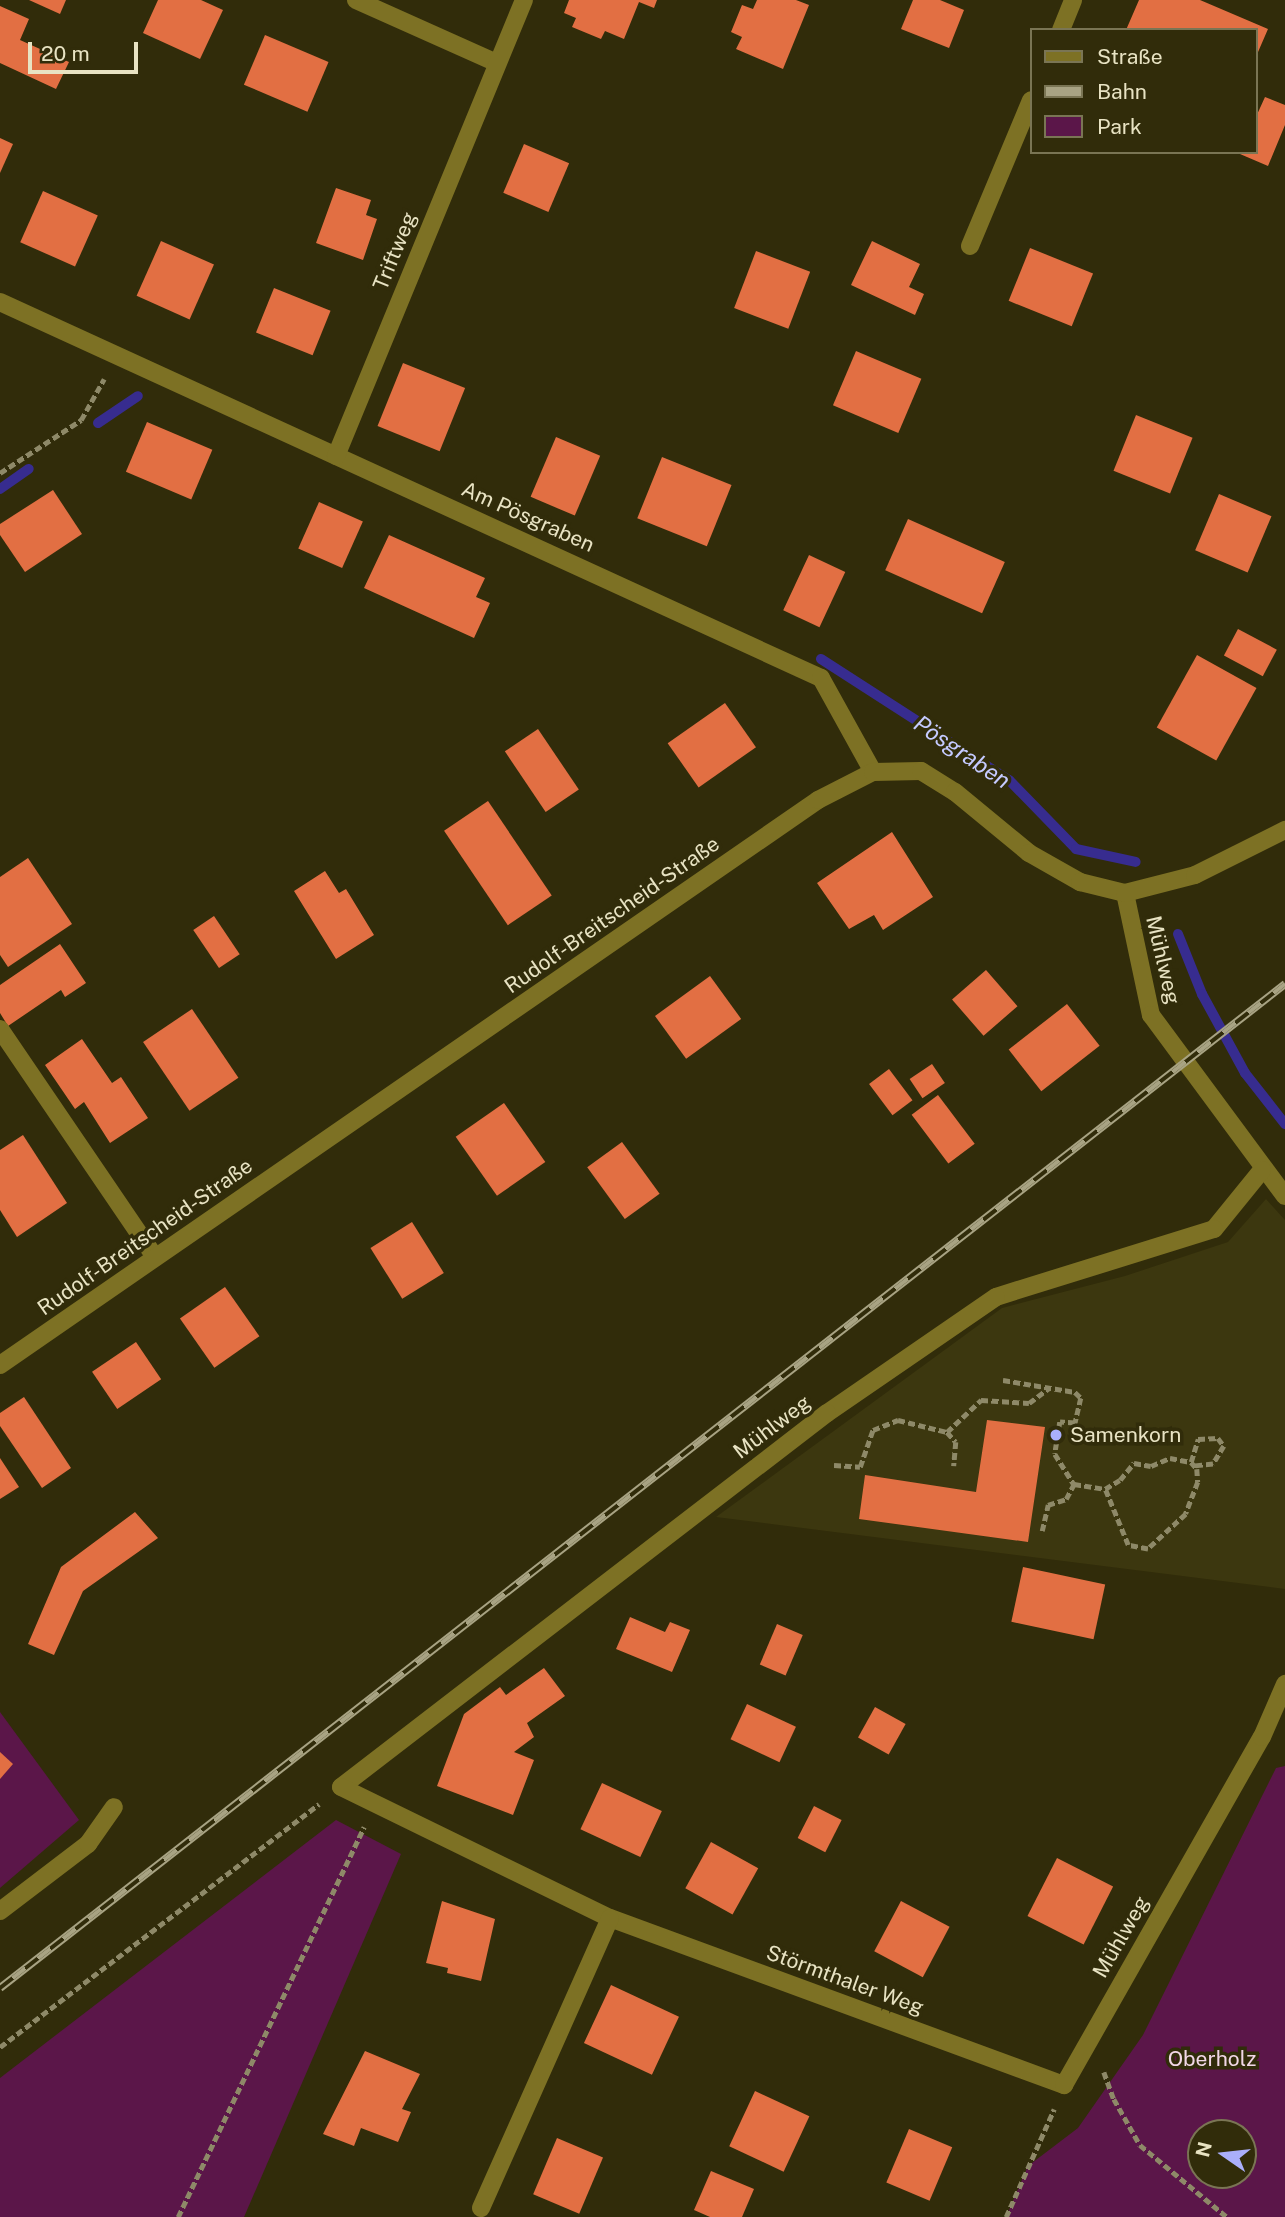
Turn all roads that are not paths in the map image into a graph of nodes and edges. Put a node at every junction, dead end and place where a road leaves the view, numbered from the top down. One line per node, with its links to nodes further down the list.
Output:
1 (356, 0): 5 (street)
2 (524, 0): 5 (street, Triftweg)
3 (1073, 0): 4 (street)
4 (1061, 28)
5 (497, 63): 9 (street, Triftweg)
6 (1030, 102): 7 (street)
7 (970, 246)
8 (0, 302): 9 (street, Am Pösgraben)
9 (336, 456): 10 (street, Am Pösgraben)
10 (873, 772): 12 (street, Rudolf-Breitscheid-Straße); 16 (street, Rudolf-Breitscheid-Straße)
11 (1285, 830): 12 (street, Rudolf-Breitscheid-Straße)
12 (1125, 893): 14 (street, Mühlweg)
13 (0, 1029): 16 (street)
14 (1262, 1170): 15 (street, Mühlweg); 19 (street, Mühlweg)
15 (1285, 1196)
16 (155, 1257): 17 (street, Rudolf-Breitscheid-Straße)
17 (0, 1365)
18 (1285, 1685): 23 (street, Mühlweg)
19 (341, 1787): 22 (street, Störmthaler Weg)
20 (114, 1807): 21 (street)
21 (0, 1911)
22 (610, 1918): 23 (street, Störmthaler Weg); 24 (street)
23 (1064, 2085)
24 (481, 2208)

